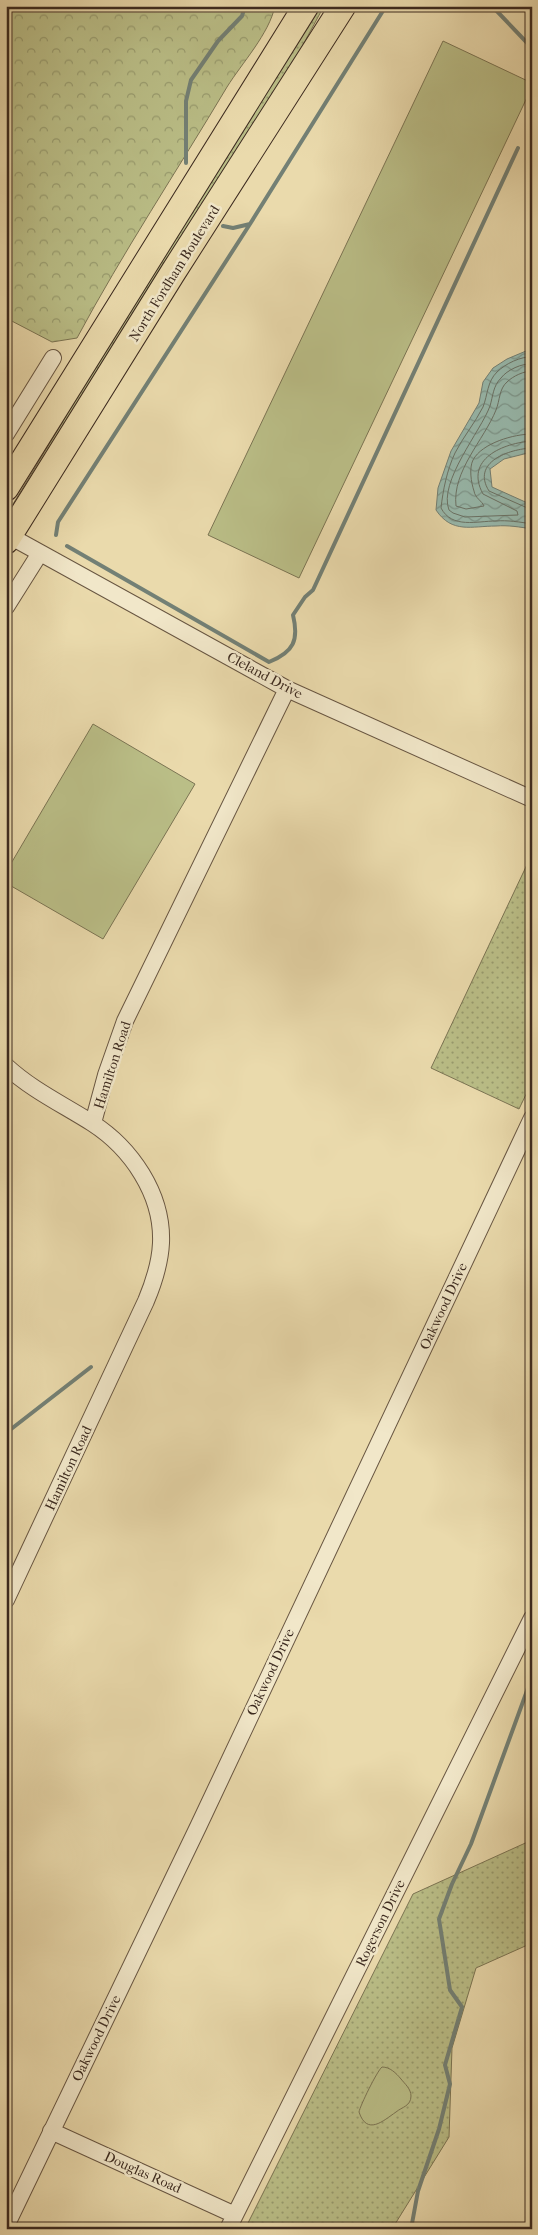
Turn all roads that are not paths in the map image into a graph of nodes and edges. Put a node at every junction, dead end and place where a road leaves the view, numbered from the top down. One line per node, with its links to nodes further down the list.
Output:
1 (306, 6): 5 (highway, North Fordham Boulevard)
2 (343, 6): 6 (highway, North Fordham Boulevard)
3 (53, 358): 4 (street)
4 (6, 434)
5 (6, 488)
6 (7, 536): 7 (street, Cleland Drive)
7 (40, 553): 8 (street); 9 (street, Cleland Drive)
8 (6, 607)
9 (287, 689): 10 (street, Cleland Drive); 14 (street, Hamilton Road)
10 (532, 799)
11 (6, 1066): 12 (street)
12 (14, 1082): 14 (street)
13 (532, 1118): 17 (street, Oakwood Drive)
14 (93, 1123): 15 (street, Hamilton Road)
15 (6, 1600)
16 (532, 1618): 18 (street, Rogerson Drive)
17 (51, 2131): 18 (street, Douglas Road); 19 (street, Oakwood Drive)
18 (232, 2222)
19 (6, 2226)

